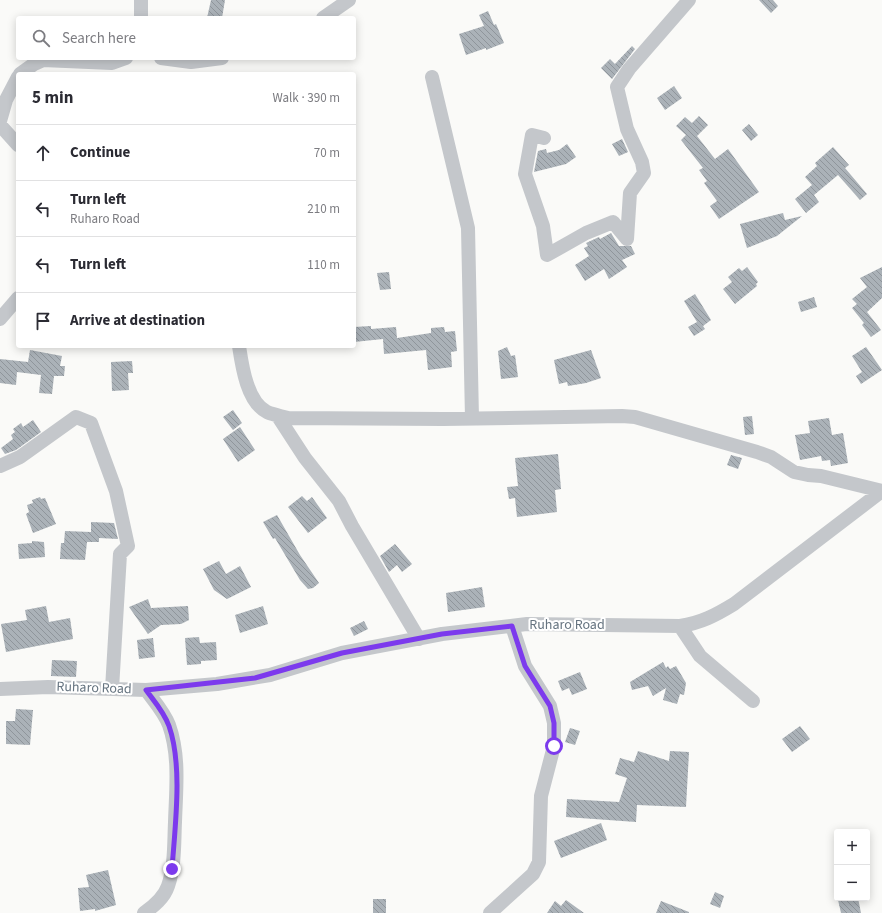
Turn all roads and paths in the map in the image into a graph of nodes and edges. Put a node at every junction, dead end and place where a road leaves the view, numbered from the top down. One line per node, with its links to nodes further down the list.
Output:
1 (141, 0): 4 (street)
2 (349, 0): 5 (street)
3 (689, 0): 16 (street)
4 (141, 16)
5 (326, 16)
6 (43, 60): 8 (street)
7 (43, 60): 11 (street)
8 (121, 60)
9 (176, 60): 10 (street)
10 (206, 60)
11 (23, 72)
12 (432, 77): 22 (street)
13 (16, 81): 14 (street)
14 (0, 121)
15 (0, 125): 17 (street)
16 (544, 138)
17 (16, 143)
18 (16, 300): 19 (street)
19 (0, 319)
20 (238, 348): 21 (street)
21 (277, 416): 22 (street); 27 (street)
22 (472, 418): 24 (street)
23 (0, 466): 29 (street)
24 (882, 491): 26 (street, Ruharo Road)
25 (512, 626): 26 (street, Ruharo Road); 27 (street, Ruharo Road); 33 (street)
26 (680, 626): 31 (street)
27 (419, 639): 30 (street, Ruharo Road)
28 (0, 689): 29 (street, Ruharo Road)
29 (112, 689): 30 (street, Ruharo Road)
30 (146, 690): 32 (street)
31 (753, 701)
32 (144, 913)
33 (490, 913)

